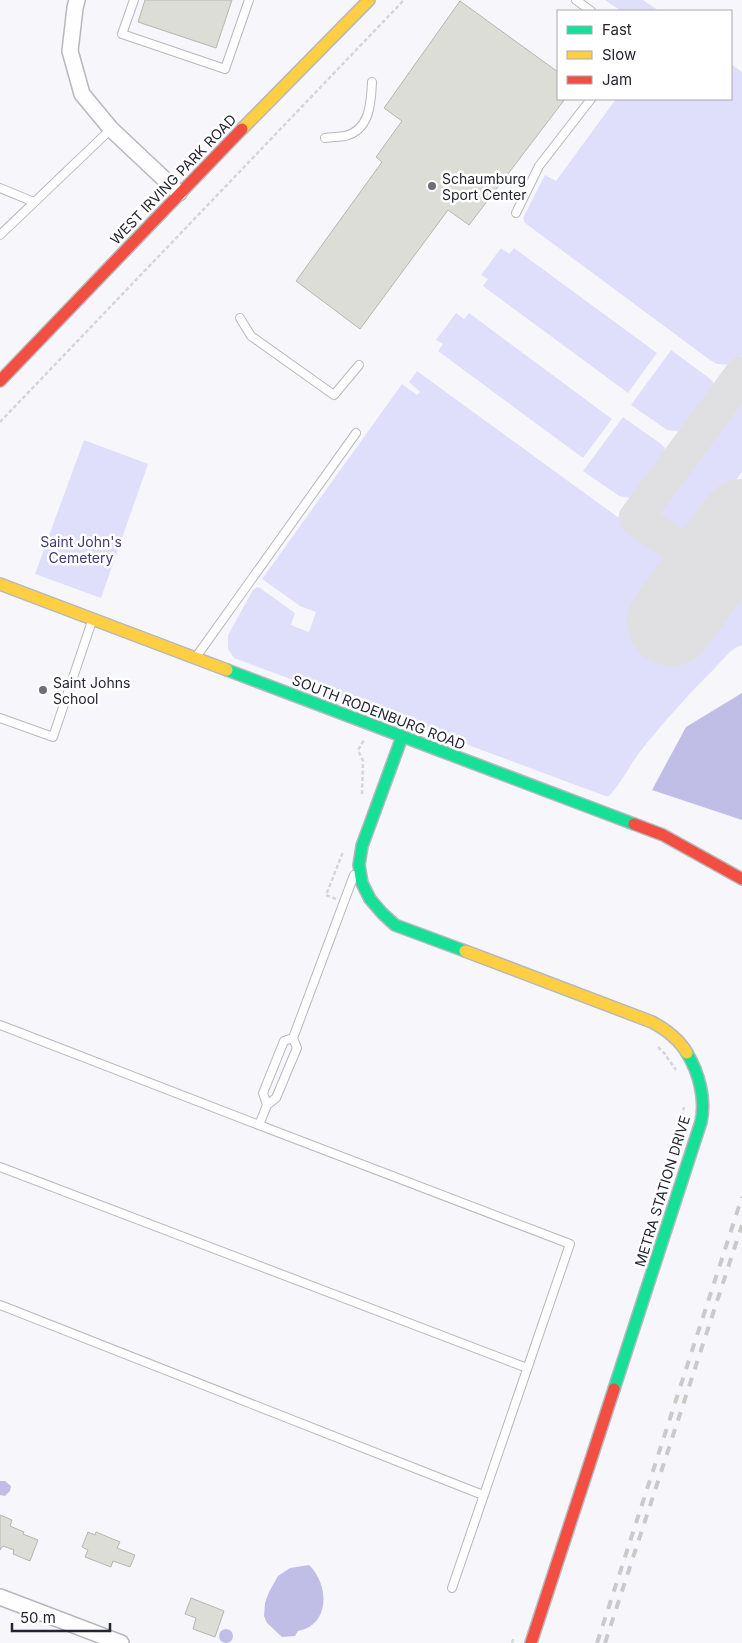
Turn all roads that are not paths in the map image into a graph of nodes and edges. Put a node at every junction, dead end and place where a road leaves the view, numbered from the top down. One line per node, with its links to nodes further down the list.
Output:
1 (77, 0): 9 (street)
2 (134, 0): 3 (lane)
3 (249, 0)
4 (369, 0): 12 (street, WEST IRVING PARK ROAD)
5 (576, 0): 6 (lane)
6 (590, 10)
7 (372, 82): 10 (lane)
8 (590, 100): 14 (lane)
9 (111, 129): 12 (street); 13 (lane)
10 (325, 138)
11 (0, 188): 13 (lane)
12 (179, 193): 18 (street, WEST IRVING PARK ROAD)
13 (34, 202): 15 (lane)
14 (516, 213)
15 (0, 235)
16 (240, 318): 17 (lane)
17 (359, 365)
18 (0, 381)
19 (356, 433): 22 (lane)
20 (0, 584): 21 (street, SOUTH RODENBURG ROAD)
21 (92, 619): 22 (street, SOUTH RODENBURG ROAD); 23 (lane)
22 (195, 658): 24 (street, SOUTH RODENBURG ROAD)
23 (0, 718)
24 (402, 736): 25 (street, METRA STATION DRIVE); 26 (street, SOUTH RODENBURG ROAD)
25 (359, 864): 28 (lane); 38 (street, METRA STATION DRIVE)
26 (742, 879)
27 (0, 1025): 30 (lane)
28 (293, 1038): 29 (lane); 29 (lane)
29 (267, 1106): 30 (lane)
30 (259, 1124): 33 (lane)
31 (0, 1167): 33 (lane)
32 (0, 1305): 34 (lane)
33 (527, 1368): 34 (lane)
34 (482, 1496): 35 (lane)
35 (452, 1588)
36 (0, 1597): 37 (street)
37 (121, 1643)
38 (530, 1643)

